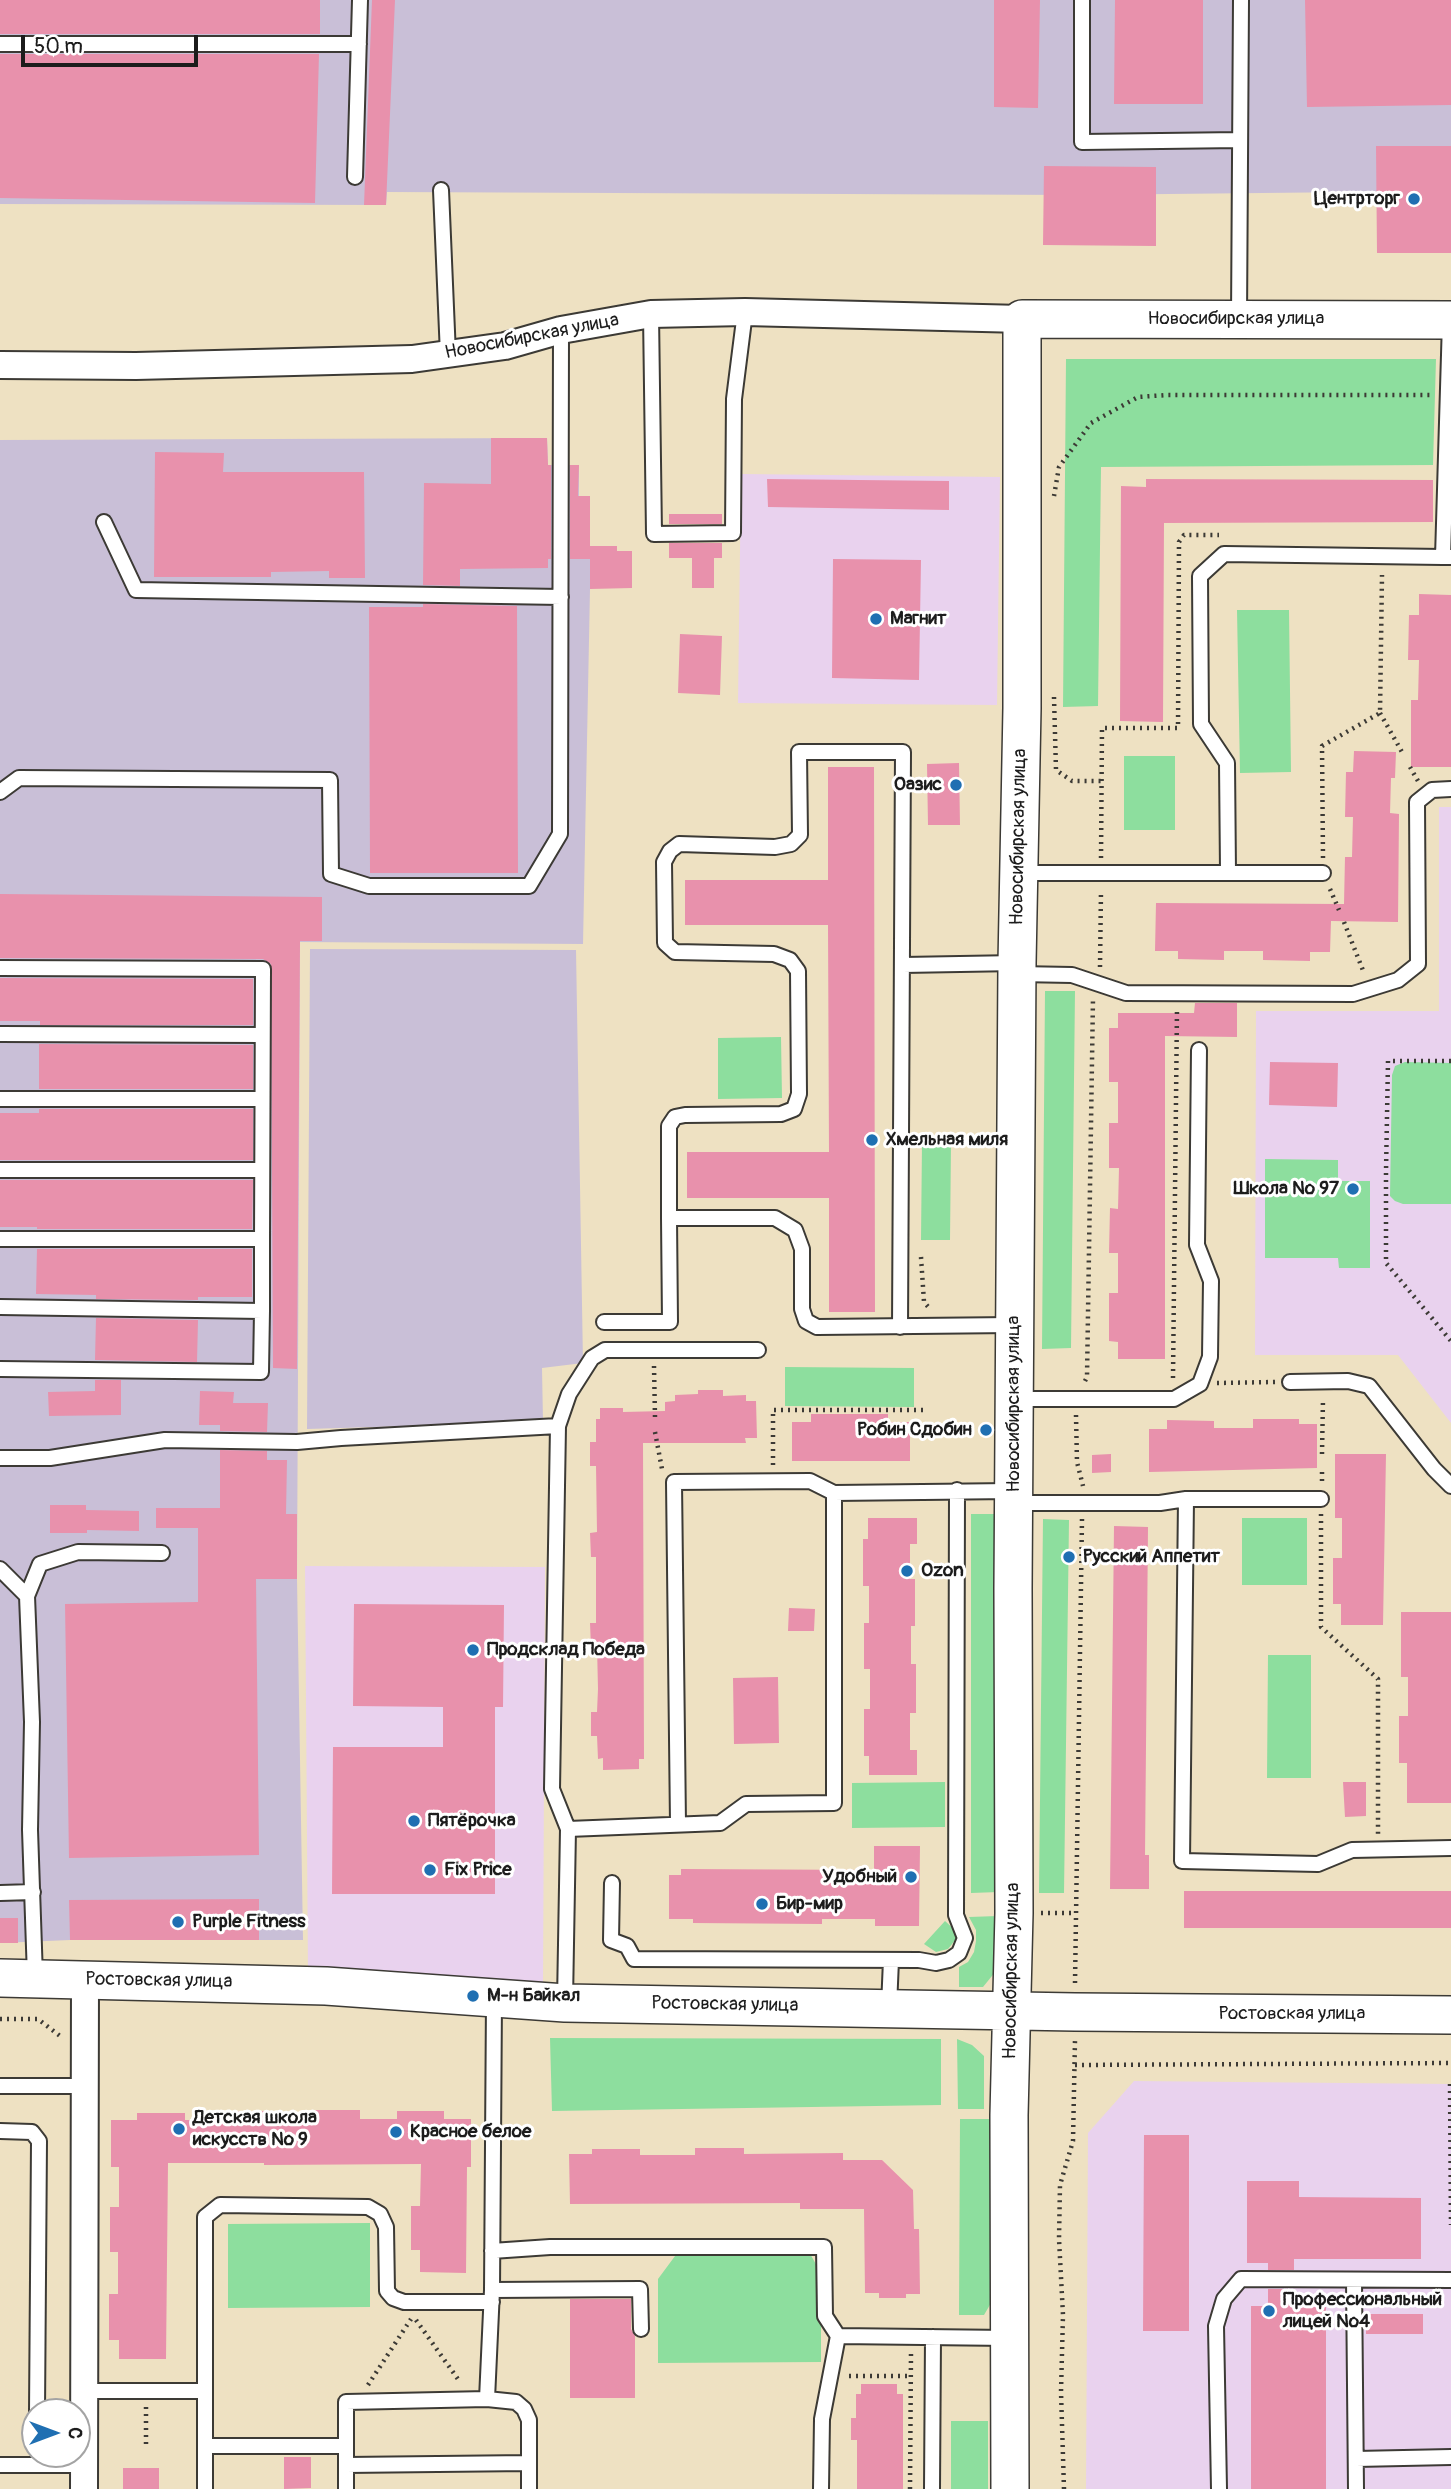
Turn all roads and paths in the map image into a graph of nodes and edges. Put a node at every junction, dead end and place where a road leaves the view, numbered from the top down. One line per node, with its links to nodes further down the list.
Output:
1 (360, 0): 5 (lane)
2 (1082, 0): 6 (lane)
3 (1241, 0): 6 (lane)
4 (0, 44): 5 (lane)
5 (359, 44): 7 (lane)
6 (1240, 140): 12 (lane)
7 (355, 177)
8 (441, 190): 15 (lane)
9 (745, 312): 10 (street, Новосибирская улица); 10 (lane); 11 (street, Новосибирская улица)
10 (651, 314): 14 (street, Новосибирская улица)
11 (1022, 319): 12 (street, Новосибирская улица); 30 (street, Новосибирская улица)
12 (1239, 319): 13 (street, Новосибирская улица)
13 (1450, 320): 17 (lane)
14 (561, 330): 15 (street, Новосибирская улица); 22 (lane)
15 (449, 355): 16 (street, Новосибирская улица)
16 (0, 365)
17 (1448, 395): 18 (path); 21 (lane)
18 (1053, 508)
19 (104, 522): 22 (lane)
20 (1382, 556): 21 (lane); 24 (path); 29 (lane)
21 (1447, 557)
22 (561, 597): 28 (lane)
23 (1054, 685): 26 (path)
24 (1380, 713): 25 (path); 31 (path)
25 (1402, 752)
26 (1101, 781)
27 (1451, 789): 36 (lane)
28 (0, 792)
29 (1228, 872): 30 (lane); 31 (lane)
30 (1018, 873): 35 (street, Новосибирская улица)
31 (1323, 873)
32 (1344, 922): 36 (path)
33 (902, 965): 35 (lane); 47 (lane); 56 (lane)
34 (0, 968): 40 (lane)
35 (1017, 969): 36 (lane); 55 (street, Новосибирская улица)
36 (1370, 988)
37 (1104, 1002): 64 (path)
38 (1177, 1002): 65 (path)
39 (0, 1034): 40 (lane)
40 (262, 1035): 44 (lane)
41 (1199, 1049): 63 (lane)
42 (1451, 1061): 57 (path)
43 (0, 1099): 44 (lane)
44 (262, 1099): 46 (lane)
45 (0, 1170): 46 (lane)
46 (262, 1170): 49 (lane)
47 (669, 1218): 54 (lane); 56 (lane)
48 (0, 1239): 49 (lane)
49 (262, 1240): 52 (lane)
50 (921, 1249): 53 (path)
51 (0, 1307): 52 (lane)
52 (262, 1311): 60 (lane)
53 (940, 1312)
54 (604, 1322)
55 (1015, 1325): 56 (lane); 66 (street, Новосибирская улица)
56 (900, 1327)
57 (1451, 1341)
58 (653, 1350): 59 (lane); 68 (path); 69 (lane)
59 (758, 1350)
60 (0, 1369)
61 (1323, 1381): 62 (lane); 71 (path); 77 (lane)
62 (1290, 1382): 63 (path)
63 (1200, 1384): 66 (lane)
64 (1093, 1388)
65 (1173, 1388)
66 (1015, 1399): 80 (street, Новосибирская улица)
67 (924, 1410): 74 (path)
68 (655, 1418)
69 (558, 1426): 72 (lane); 88 (lane)
70 (655, 1432): 75 (path)
71 (1322, 1454)
72 (0, 1458)
73 (1077, 1462): 76 (path)
74 (773, 1472)
75 (663, 1473)
76 (1083, 1486)
77 (1451, 1486)
78 (957, 1490): 79 (lane); 80 (lane); 94 (lane)
79 (834, 1493): 87 (lane); 87 (lane)
80 (1014, 1497): 81 (lane); 100 (street, Новосибирская улица)
81 (1185, 1499): 82 (lane); 90 (lane)
82 (1321, 1499): 90 (path)
83 (1082, 1513): 101 (path)
84 (162, 1553): 86 (lane)
85 (0, 1569): 86 (lane)
86 (27, 1596): 92 (lane)
87 (678, 1824): 88 (lane)
88 (568, 1829): 98 (lane)
89 (1451, 1848): 90 (lane)
90 (1379, 1849)
91 (612, 1883): 94 (lane)
92 (33, 1892): 93 (lane); 95 (lane)
93 (0, 1893)
94 (891, 1960): 99 (lane)
95 (18, 1978): 96 (street, Ростовская улица)
96 (85, 1979): 97 (street, Ростовская улица); 107 (street)
97 (494, 1998): 98 (street, Ростовская улица); 110 (lane)
98 (565, 2003): 99 (street, Ростовская улица)
99 (889, 2008): 100 (street, Ростовская улица)
100 (1012, 2011): 101 (street, Ростовская улица); 118 (street, Новосибирская улица)
101 (1075, 2012): 102 (street, Ростовская улица); 104 (path)
102 (1451, 2015)
103 (1451, 2063): 104 (path)
104 (1075, 2065): 146 (path)
105 (1450, 2084): 109 (path)
106 (0, 2085): 107 (lane)
107 (85, 2085): 121 (street)
108 (0, 2131): 123 (lane)
109 (1451, 2225)
110 (492, 2250): 113 (lane); 115 (lane)
111 (1354, 2280): 112 (lane); 132 (lane); 147 (lane)
112 (1451, 2280)
113 (492, 2296): 114 (lane); 122 (lane); 125 (lane)
114 (641, 2329)
115 (838, 2336): 116 (lane); 142 (lane)
116 (912, 2337): 117 (lane); 120 (path)
117 (933, 2337): 118 (lane); 144 (lane)
118 (1010, 2337): 145 (street, Новосибирская улица)
119 (840, 2376): 120 (path)
120 (911, 2376): 143 (path)
121 (83, 2391): 122 (lane); 138 (street)
122 (205, 2391): 129 (lane)
123 (37, 2398)
124 (472, 2399): 125 (lane); 126 (lane); 126 (path)
125 (487, 2399): 134 (lane)
126 (358, 2401): 130 (lane)
127 (146, 2406): 128 (path)
128 (146, 2444)
129 (205, 2446): 130 (lane); 139 (lane)
130 (346, 2446): 136 (lane)
131 (1451, 2457): 132 (lane)
132 (1356, 2459): 148 (lane)
133 (21, 2462): 135 (lane)
134 (528, 2463): 136 (lane); 141 (lane)
135 (0, 2465)
136 (346, 2465): 140 (lane)
137 (60, 2468): 138 (lane)
138 (83, 2477)
139 (205, 2489)
140 (346, 2489)
141 (528, 2489)
142 (821, 2489)
143 (910, 2489)
144 (932, 2489)
145 (1010, 2489)
146 (1064, 2489)
147 (1219, 2489)
148 (1356, 2489)

